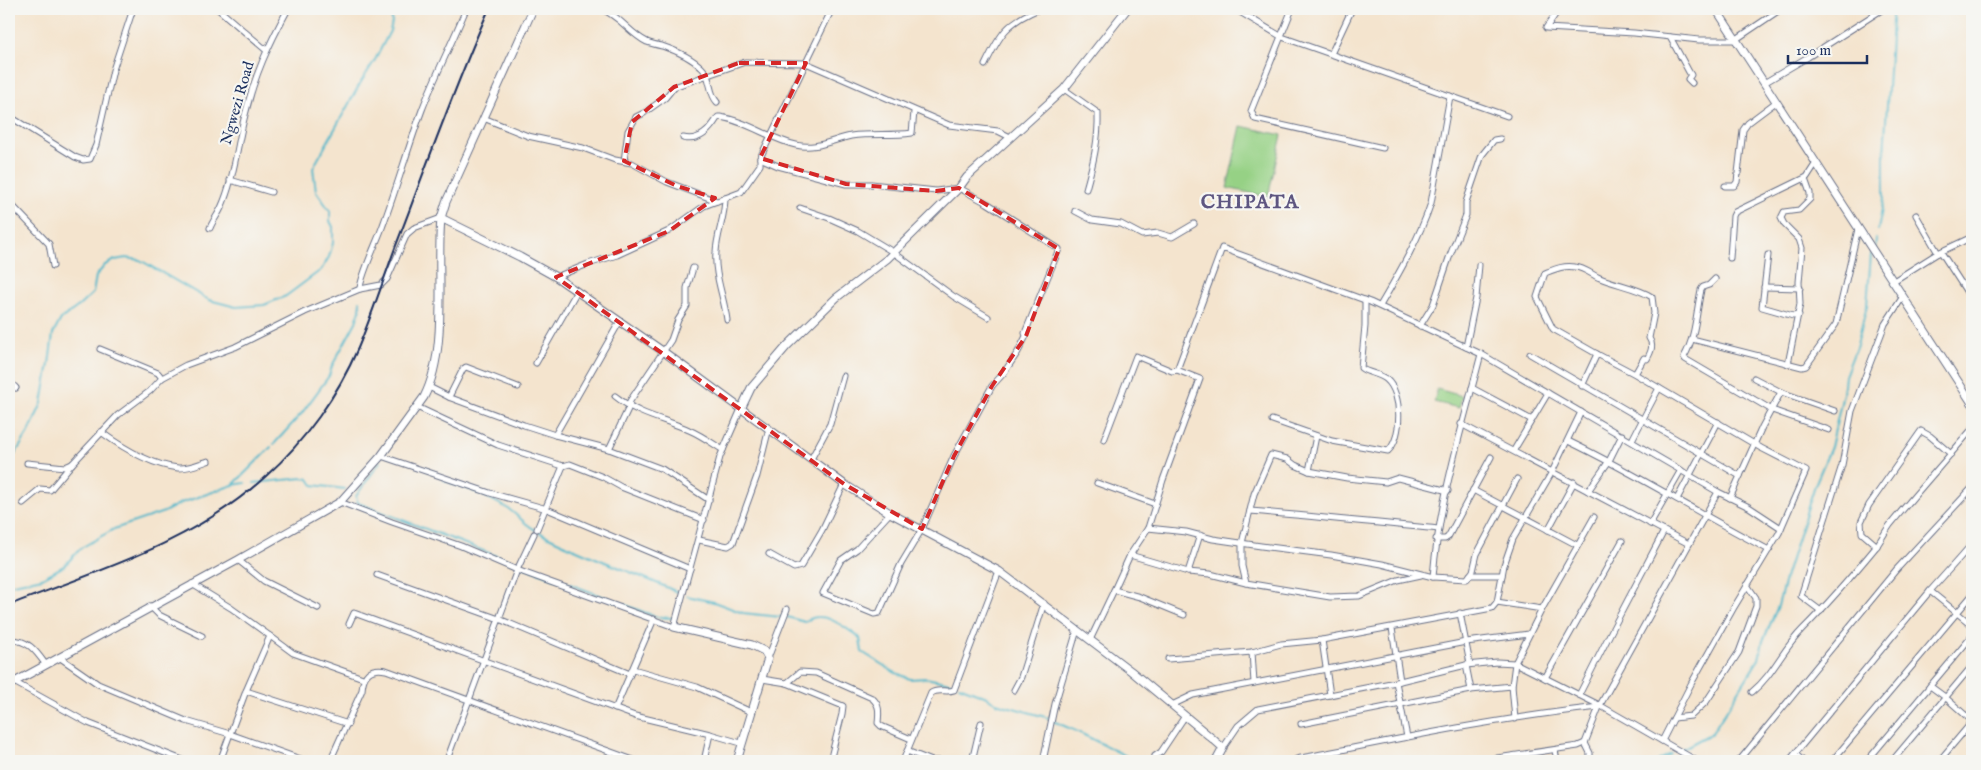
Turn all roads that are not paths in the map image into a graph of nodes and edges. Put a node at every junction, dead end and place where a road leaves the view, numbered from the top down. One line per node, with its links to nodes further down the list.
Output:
1 (133, 9): 33 (street)
2 (218, 9): 20 (street)
3 (288, 9): 20 (street, Ngwezi Road)
4 (466, 9): 72 (street)
5 (533, 9): 32 (street)
6 (601, 9): 24 (street)
7 (832, 9): 22 (street)
8 (1039, 9): 23 (street)
9 (1127, 9): 27 (street)
10 (1235, 9): 17 (street)
11 (1292, 9): 17 (street)
12 (1352, 9): 21 (street)
13 (1559, 9): 18 (street)
14 (1716, 9): 19 (street)
15 (1781, 9): 19 (street)
16 (1883, 9): 26 (street)
17 (1282, 37): 21 (street); 39 (street)
18 (1670, 38): 19 (street); 25 (street)
19 (1735, 40): 26 (street)
20 (266, 50): 44 (street, Ngwezi Road)
21 (1331, 54): 28 (street)
22 (806, 63): 24 (street); 31 (street); 35 (street)
23 (985, 64)
24 (707, 75): 29 (street); 41 (street)
25 (1692, 83)
26 (1764, 83): 30 (street)
27 (1064, 89): 37 (street); 47 (street)
28 (1450, 96): 34 (street); 77 (street)
29 (717, 102)
30 (1776, 102): 42 (street); 45 (street)
31 (914, 112): 35 (street); 37 (street)
32 (485, 113): 41 (street); 55 (street)
33 (9, 116)
34 (1507, 116)
35 (771, 137): 36 (street); 40 (street)
36 (683, 138)
37 (1010, 138): 46 (street)
38 (1500, 139): 82 (street)
39 (1383, 148)
40 (760, 158): 46 (street); 49 (street)
41 (624, 161): 50 (street)
42 (1816, 164): 43 (street); 58 (street)
43 (1805, 178): 63 (street); 71 (street)
44 (230, 180): 48 (street); 57 (street, Ngwezi Road)
45 (1725, 186)
46 (959, 188): 60 (street); 176 (street)
47 (1086, 189)
48 (271, 192)
49 (725, 198): 50 (street); 80 (street)
50 (717, 201): 67 (street)
51 (9, 202): 65 (street)
52 (800, 208): 60 (street)
53 (1075, 211): 56 (street)
54 (1916, 216): 61 (street)
55 (441, 218): 67 (street); 72 (street); 99 (street)
56 (1194, 224)
57 (210, 228)
58 (1858, 229): 69 (street); 91 (street)
59 (1972, 238): 61 (street)
60 (893, 252): 79 (street); 111 (street)
61 (1940, 252): 69 (street); 76 (street)
62 (1768, 255): 70 (street)
63 (1730, 258)
64 (1478, 265): 84 (street)
65 (53, 266)
66 (693, 268): 86 (street)
67 (556, 277): 73 (street)
68 (1715, 279): 83 (street)
69 (1892, 282): 74 (street)
70 (1764, 288): 71 (street); 78 (street)
71 (1800, 288): 78 (street)
72 (360, 289): 95 (street)
73 (577, 291): 81 (street); 90 (street)
74 (1902, 298): 108 (street); 214 (street)
75 (1365, 300): 77 (street); 92 (street); 126 (street)
76 (1972, 300)
77 (1380, 306): 82 (street)
78 (1799, 315): 91 (street)
79 (988, 317)
80 (727, 320)
81 (620, 321): 86 (street); 125 (street)
82 (1420, 326): 84 (street)
83 (1692, 339): 91 (street); 112 (street)
84 (1466, 347): 87 (street)
85 (100, 349): 95 (street)
86 (664, 352): 110 (street); 111 (street)
87 (1481, 354): 102 (street); 105 (street)
88 (1530, 354): 98 (street)
89 (1597, 354): 93 (street); 93 (street); 98 (street)
90 (536, 363)
91 (1788, 364)
92 (1177, 370): 127 (street); 164 (street)
93 (1635, 374): 103 (street)
94 (843, 376): 138 (street)
95 (162, 378): 123 (street)
96 (1754, 378): 104 (street)
97 (9, 381): 101 (street)
98 (1582, 386): 117 (street)
99 (429, 387): 107 (street); 109 (street)
100 (518, 387): 107 (street)
101 (16, 388)
102 (1472, 388): 116 (street); 119 (street)
103 (1659, 388): 117 (street); 118 (street)
104 (1781, 392): 112 (street); 113 (street)
105 (1548, 393): 114 (street); 116 (street)
106 (615, 396): 110 (street)
107 (449, 397): 125 (street)
108 (1972, 403)
109 (417, 407): 136 (street); 143 (street)
110 (629, 407): 131 (street); 132 (street)
111 (741, 409): 120 (street); 132 (street)
112 (1772, 410): 122 (street); 130 (street)
113 (1835, 411)
114 (1581, 412): 124 (street); 129 (street)
115 (1272, 420): 126 (street)
116 (1532, 420): 133 (street)
117 (1642, 420): 128 (street); 134 (street)
118 (1718, 422): 130 (street); 134 (street)
119 (1461, 424): 133 (street); 155 (street)
120 (769, 428): 138 (street); 182 (street)
121 (1972, 429): 135 (street)
122 (1829, 430)
123 (101, 432): 140 (street); 142 (street)
124 (1622, 435): 128 (street); 139 (street)
125 (555, 436): 131 (street)
126 (1316, 436): 145 (street)
127 (1104, 440)
128 (1632, 440): 144 (street)
129 (1568, 441): 139 (street); 146 (street)
130 (1755, 444): 148 (street); 175 (street)
131 (608, 450): 161 (street)
132 (723, 450): 161 (street)
133 (1514, 450): 146 (street)
134 (1700, 453): 147 (street); 148 (street)
135 (1951, 454): 188 (street); 188 (street)
136 (381, 456): 162 (street); 166 (street)
137 (1491, 456): 154 (street)
138 (811, 458): 152 (street)
139 (1609, 461): 156 (street); 158 (street)
140 (208, 462)
141 (27, 463): 142 (street)
142 (72, 464): 163 (street)
143 (562, 466): 166 (street); 172 (street)
144 (1681, 470): 147 (street); 158 (street)
145 (1309, 471): 155 (street); 167 (street)
146 (1552, 472): 150 (street); 170 (street)
147 (1689, 474): 157 (street); 160 (street)
148 (1740, 476): 159 (street)
149 (1517, 479): 165 (street)
150 (1574, 482): 156 (street); 178 (street)
151 (1097, 483): 164 (street)
152 (844, 484): 168 (street); 190 (street)
153 (1972, 488): 308 (street)
154 (1473, 490): 165 (street); 181 (street)
155 (1448, 491): 177 (street)
156 (1588, 491): 173 (street)
157 (1718, 492): 159 (street); 169 (street)
158 (1667, 493): 160 (street); 173 (street)
159 (1730, 498): 175 (street)
160 (1677, 499): 169 (street)
161 (709, 500): 172 (street)
162 (340, 502): 192 (street); 194 (street)
163 (23, 503)
164 (1155, 504): 174 (street)
165 (1504, 506): 170 (street); 199 (street)
166 (547, 509): 193 (street); 194 (street)
167 (1250, 511): 177 (street); 184 (street)
168 (890, 514): 176 (street); 176 (street)
169 (1704, 516): 185 (street); 189 (street)
170 (1526, 517): 178 (street); 200 (street)
171 (1594, 517): 187 (street)
172 (704, 520): 182 (street)
173 (1650, 524): 179 (street)
174 (1148, 528): 180 (street); 191 (street)
175 (1781, 528): 189 (street)
176 (922, 529): 195 (street)
177 (1438, 529): 181 (street)
178 (1548, 530): 187 (street)
179 (1664, 532): 185 (street); 259 (street)
180 (1200, 536): 184 (street); 196 (street)
181 (1436, 539): 201 (street)
182 (699, 540): 193 (street)
183 (1622, 541): 246 (street)
184 (1242, 543): 198 (street); 202 (street)
185 (1688, 544): 264 (street)
186 (1972, 544): 206 (street)
187 (1577, 545): 213 (street)
188 (1877, 546): 214 (street)
189 (1769, 550): 204 (street)
190 (769, 554)
191 (1130, 555): 196 (street); 205 (street)
192 (238, 560): 203 (street); 211 (street)
193 (690, 569): 222 (street)
194 (517, 570): 218 (street); 219 (street)
195 (1000, 571): 209 (street); 277 (street)
196 (1188, 572): 202 (street)
197 (377, 575): 218 (street)
198 (1424, 575): 201 (street); 202 (street)
199 (1470, 575): 200 (street); 201 (street)
200 (1502, 575): 208 (street)
201 (1434, 577)
202 (1246, 583)
203 (192, 584): 210 (street); 227 (street)
204 (1747, 585): 268 (street); 268 (street)
205 (1114, 590): 217 (street); 230 (street)
206 (1930, 591): 215 (street); 284 (street)
207 (1972, 595): 215 (street)
208 (1497, 602): 213 (street); 216 (street)
209 (1044, 604): 224 (street); 254 (street)
210 (150, 606): 226 (street); 235 (street)
211 (318, 608)
212 (787, 609): 236 (street)
213 (1542, 609): 225 (street)
214 (1821, 611): 257 (street)
215 (1958, 613): 221 (street); 311 (street)
216 (1460, 614): 223 (street); 232 (street)
217 (1184, 615)
218 (499, 619): 237 (street); 244 (street)
219 (654, 619): 222 (street); 244 (street)
220 (349, 624): 237 (street)
221 (1972, 625)
222 (674, 627): 236 (street)
223 (1392, 628): 231 (street); 234 (street)
224 (1077, 630): 230 (street); 302 (street)
225 (1529, 634): 232 (street); 239 (street)
226 (202, 636)
227 (270, 636): 245 (street); 256 (street)
228 (1972, 636): 253 (street)
229 (9, 640): 240 (street)
230 (1090, 640): 262 (street)
231 (1322, 640): 233 (street); 243 (street)
232 (1466, 642): 234 (street); 241 (street)
233 (1252, 652): 238 (street); 251 (street)
234 (1397, 656): 243 (street); 248 (street)
235 (59, 658): 240 (street); 274 (street)
236 (768, 658): 247 (street)
237 (484, 659): 261 (street); 265 (street)
238 (1168, 659)
239 (1515, 662): 241 (street); 246 (street); 252 (street)
240 (46, 665): 249 (street)
241 (1468, 665): 248 (street); 255 (street)
242 (1972, 666): 260 (street)
243 (1326, 670): 251 (street); 258 (street)
244 (631, 672): 265 (street); 266 (street)
245 (364, 678): 261 (street); 272 (street)
246 (1545, 678): 259 (street)
247 (762, 679): 250 (street); 266 (street)
248 (1398, 682): 258 (street); 263 (street)
249 (11, 683): 290 (street)
250 (787, 683): 277 (street); 298 (street)
251 (1254, 683): 262 (street)
252 (1512, 686): 255 (street); 269 (street)
253 (1930, 686): 260 (street); 312 (street)
254 (1014, 690)
255 (1471, 690): 263 (street)
256 (246, 691): 272 (street); 274 (street)
257 (1752, 692)
258 (1330, 695): 281 (street)
259 (1579, 695): 264 (street)
260 (1946, 697): 270 (street); 313 (street)
261 (469, 700): 294 (street); 295 (street)
262 (1172, 705): 267 (street)
263 (1400, 706): 273 (street); 276 (street)
264 (1600, 707): 269 (street); 278 (street); 280 (street)
265 (615, 709): 275 (street)
266 (751, 712): 279 (street)
267 (1185, 716): 281 (street); 285 (street)
268 (1674, 718): 278 (street)
269 (1515, 719): 276 (street)
270 (1972, 722): 314 (street)
271 (981, 723): 301 (street)
272 (348, 724): 293 (street)
273 (1301, 724)
274 (230, 734): 291 (street); 292 (street)
275 (710, 734): 279 (street); 296 (street)
276 (1407, 737): 288 (street)
277 (911, 739): 283 (street)
278 (1662, 741): 307 (street)
279 (741, 743): 297 (street)
280 (1585, 743): 282 (street); 306 (street)
281 (1224, 748): 303 (street)
282 (1555, 750): 287 (street); 305 (street)
283 (907, 751): 299 (street); 300 (street)
284 (1795, 754): 309 (street); 310 (street)
285 (1154, 756)
286 (9, 758): 289 (street)
287 (1521, 758): 304 (street)
288 (1297, 759)
289 (12, 761)
290 (185, 761)
291 (220, 761)
292 (306, 761)
293 (330, 761)
294 (450, 761)
295 (636, 761)
296 (704, 761)
297 (737, 761)
298 (830, 761)
299 (903, 761)
300 (940, 761)
301 (972, 761)
302 (1043, 761)
303 (1216, 761)
304 (1477, 761)
305 (1557, 761)
306 (1590, 761)
307 (1697, 761)
308 (1739, 761)
309 (1789, 761)
310 (1803, 761)
311 (1832, 761)
312 (1867, 761)
313 (1892, 761)
314 (1940, 761)

